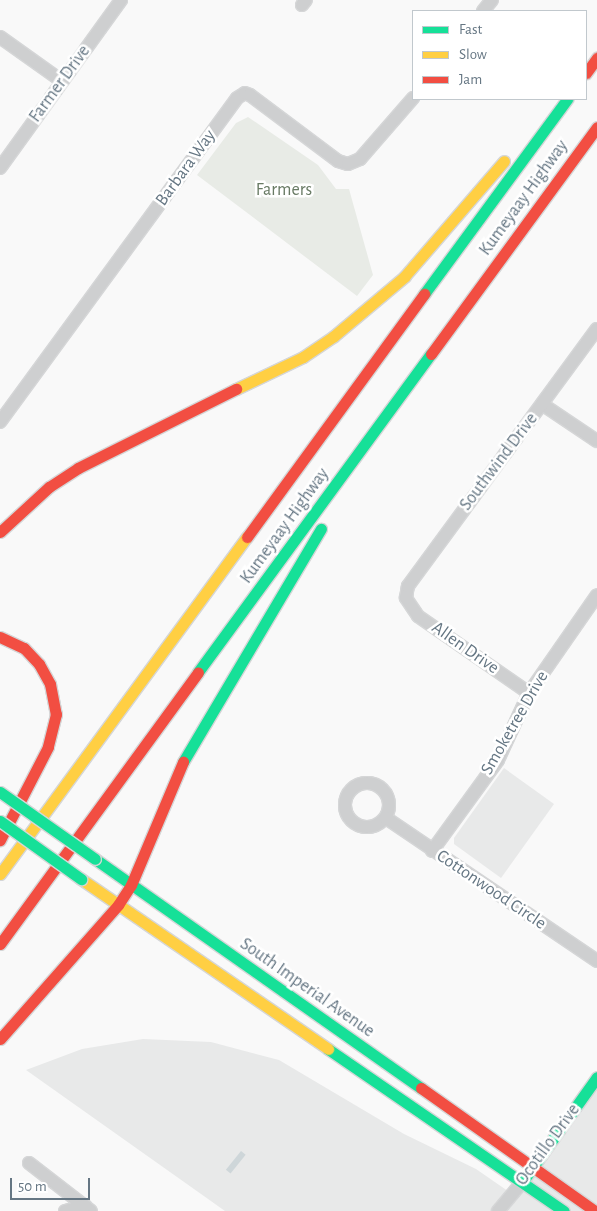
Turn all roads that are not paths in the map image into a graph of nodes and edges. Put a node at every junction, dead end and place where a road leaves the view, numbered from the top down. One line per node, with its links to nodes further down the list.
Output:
1 (121, 0): 5 (street, Farmer Drive)
2 (0, 37): 5 (street)
3 (597, 58): 4 (main road)
4 (587, 71)
5 (62, 81): 10 (street, Farmer Drive)
6 (412, 99): 14 (street, Barbara Way)
7 (552, 100): 18 (main road)
8 (566, 100): 28 (main road, Kumeyaay Highway)
9 (597, 127): 11 (main road, Kumeyaay Highway)
10 (0, 168)
11 (455, 323): 16 (main road); 31 (main road, Kumeyaay Highway)
12 (597, 329): 13 (street, Southwind Drive)
13 (542, 404): 15 (street); 20 (street, Southwind Drive)
14 (0, 422)
15 (597, 441)
16 (353, 483)
17 (331, 516): 29 (main road)
18 (0, 532)
19 (597, 595): 22 (street, Smoketree Drive)
20 (406, 598): 22 (street, Allen Drive)
21 (0, 637): 26 (main road)
22 (529, 693): 27 (street, Smoketree Drive)
23 (0, 792): 29 (main road, South Imperial Avenue, bridge)
24 (386, 818): 27 (street, Cottonwood Circle)
25 (0, 821): 30 (main road, bridge)
26 (0, 840)
27 (432, 851): 32 (street, Cottonwood Circle)
28 (0, 874)
29 (131, 885): 30 (main road); 36 (main road, South Imperial Avenue)
30 (118, 905): 33 (main road); 37 (main road)
31 (0, 944)
32 (597, 961)
33 (0, 1039)
34 (597, 1077): 36 (main road, Ocotillo Drive)
35 (29, 1163): 38 (street)
36 (532, 1168): 37 (main road, Ocotillo Drive); 42 (main road, South Imperial Avenue)
37 (522, 1182): 40 (street, Ocotillo Drive); 41 (main road)
38 (88, 1209): 39 (street)
39 (65, 1211)
40 (498, 1211)
41 (564, 1211)
42 (594, 1211)

